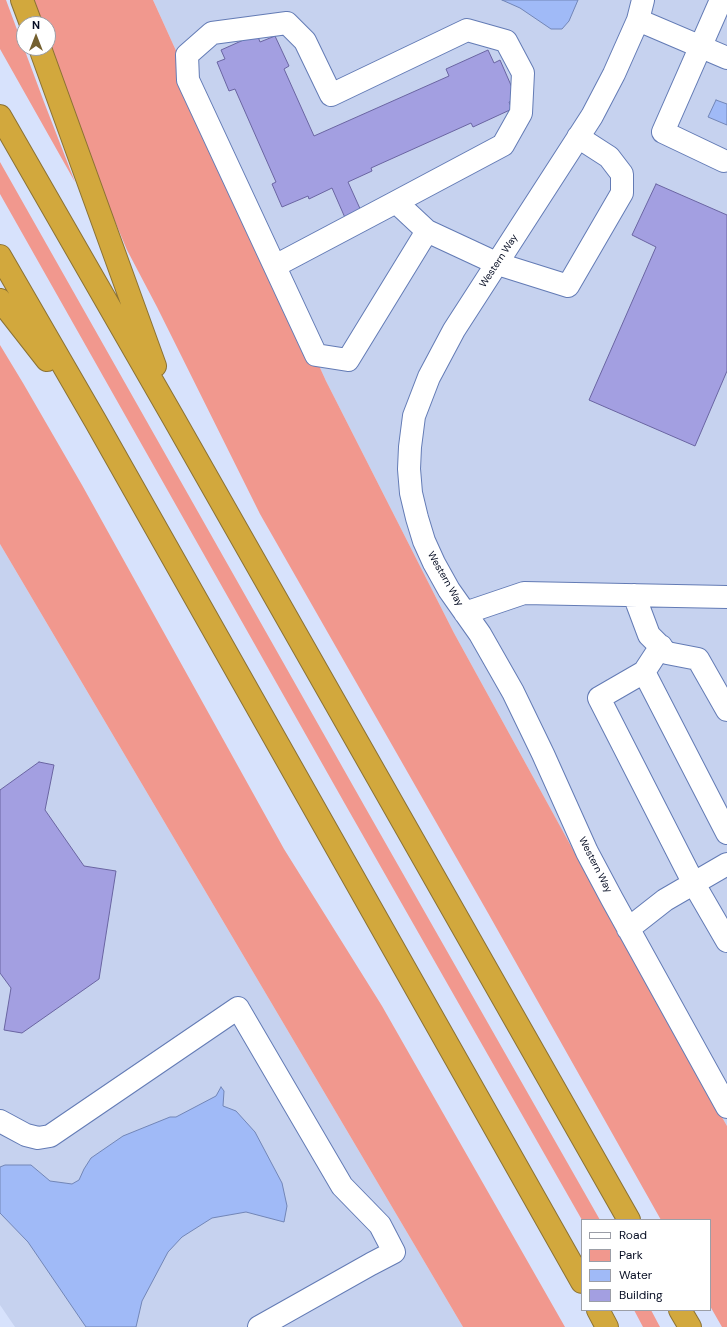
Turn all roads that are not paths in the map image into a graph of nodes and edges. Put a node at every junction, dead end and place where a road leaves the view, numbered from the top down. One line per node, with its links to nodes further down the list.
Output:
1 (22, 0): 4 (highway)
2 (721, 0): 5 (street)
3 (640, 10): 5 (street); 9 (street, Western Way)
4 (28, 16)
5 (700, 47): 7 (street); 10 (street)
6 (43, 56): 17 (highway)
7 (727, 58)
8 (0, 116): 17 (highway)
9 (578, 137): 14 (street, Western Way); 14 (street)
10 (724, 161)
11 (396, 202): 12 (street); 15 (street); 15 (street)
12 (428, 231): 14 (street); 15 (street)
13 (0, 256): 18 (highway)
14 (498, 264): 21 (street, Western Way)
15 (275, 266)
16 (0, 300): 18 (highway)
17 (174, 420): 32 (highway)
18 (96, 422): 33 (highway)
19 (634, 595): 20 (street); 21 (street); 22 (street)
20 (727, 596)
21 (465, 612): 28 (street, Western Way)
22 (661, 646): 23 (street); 24 (street)
23 (644, 672): 25 (street); 27 (street)
24 (727, 710)
25 (727, 833)
26 (727, 864): 27 (street)
27 (694, 884): 28 (street); 29 (street)
28 (628, 929): 30 (street, Western Way)
29 (727, 941)
30 (727, 1107)
31 (0, 1121): 36 (street)
32 (628, 1219)
33 (581, 1280)
34 (599, 1311): 37 (highway)
35 (681, 1311): 38 (highway)
36 (259, 1327)
37 (607, 1327)
38 (690, 1327)

